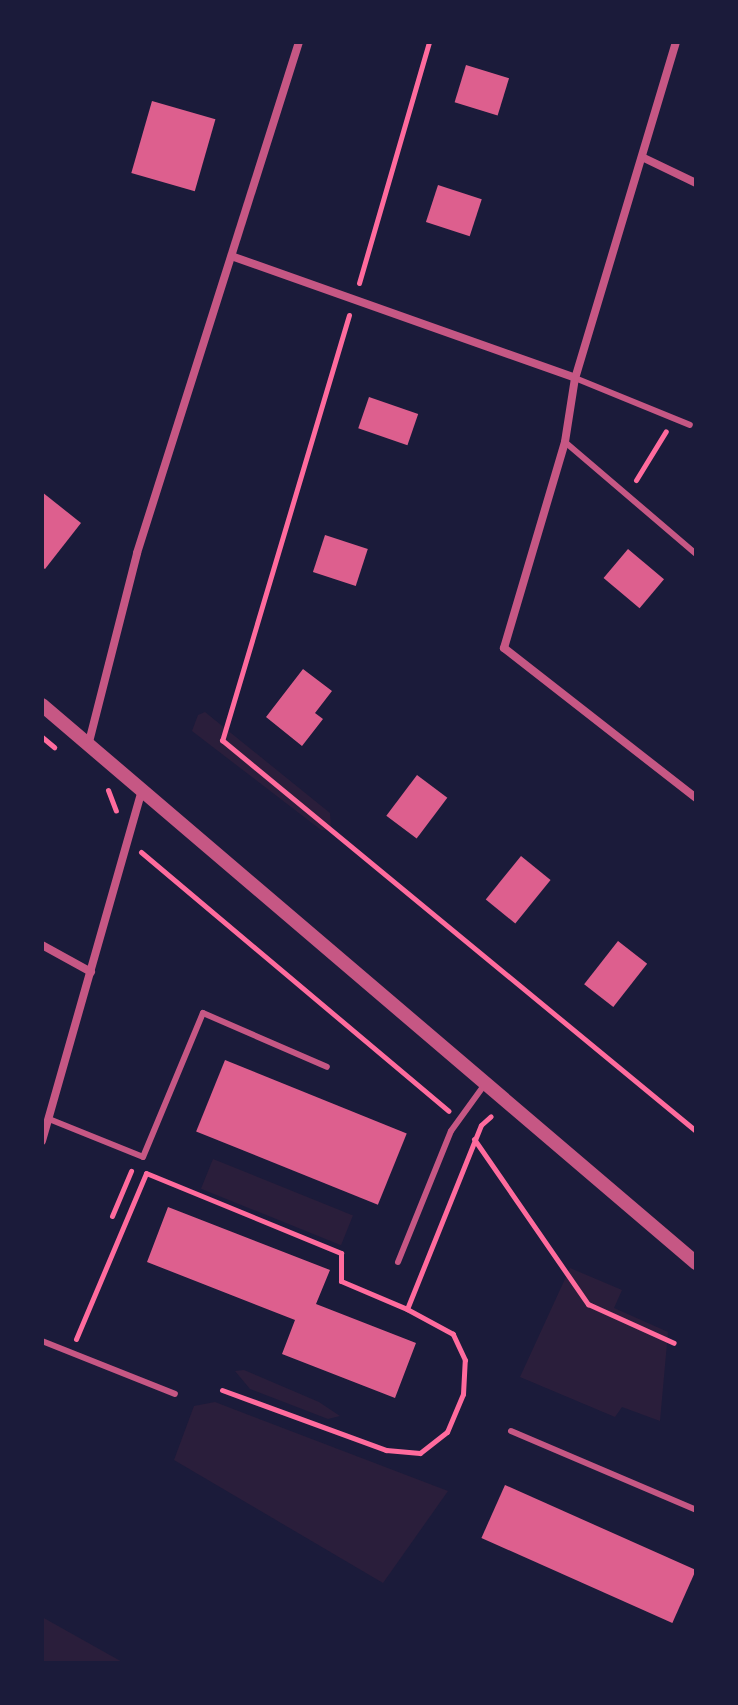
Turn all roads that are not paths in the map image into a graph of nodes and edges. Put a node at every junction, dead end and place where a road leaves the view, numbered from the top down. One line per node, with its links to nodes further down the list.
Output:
1 (299, 42): 5 (street)
2 (676, 42): 3 (street)
3 (644, 158): 4 (street); 6 (street)
4 (696, 183)
5 (234, 257): 6 (street); 11 (street)
6 (575, 378): 7 (lane); 8 (street)
7 (690, 425)
8 (565, 442): 9 (lane); 13 (street)
9 (696, 554)
10 (42, 705): 11 (street)
11 (89, 742): 12 (street)
12 (141, 793): 15 (street); 17 (street)
13 (696, 798)
14 (42, 945): 15 (street)
15 (91, 972): 18 (street)
16 (327, 1067): 18 (lane)
17 (487, 1081): 20 (lane); 21 (street)
18 (49, 1119): 19 (street)
19 (42, 1141)
20 (398, 1262)
21 (696, 1263)
22 (42, 1341): 23 (lane)
23 (175, 1394)
24 (511, 1431): 25 (lane)
25 (696, 1510)

